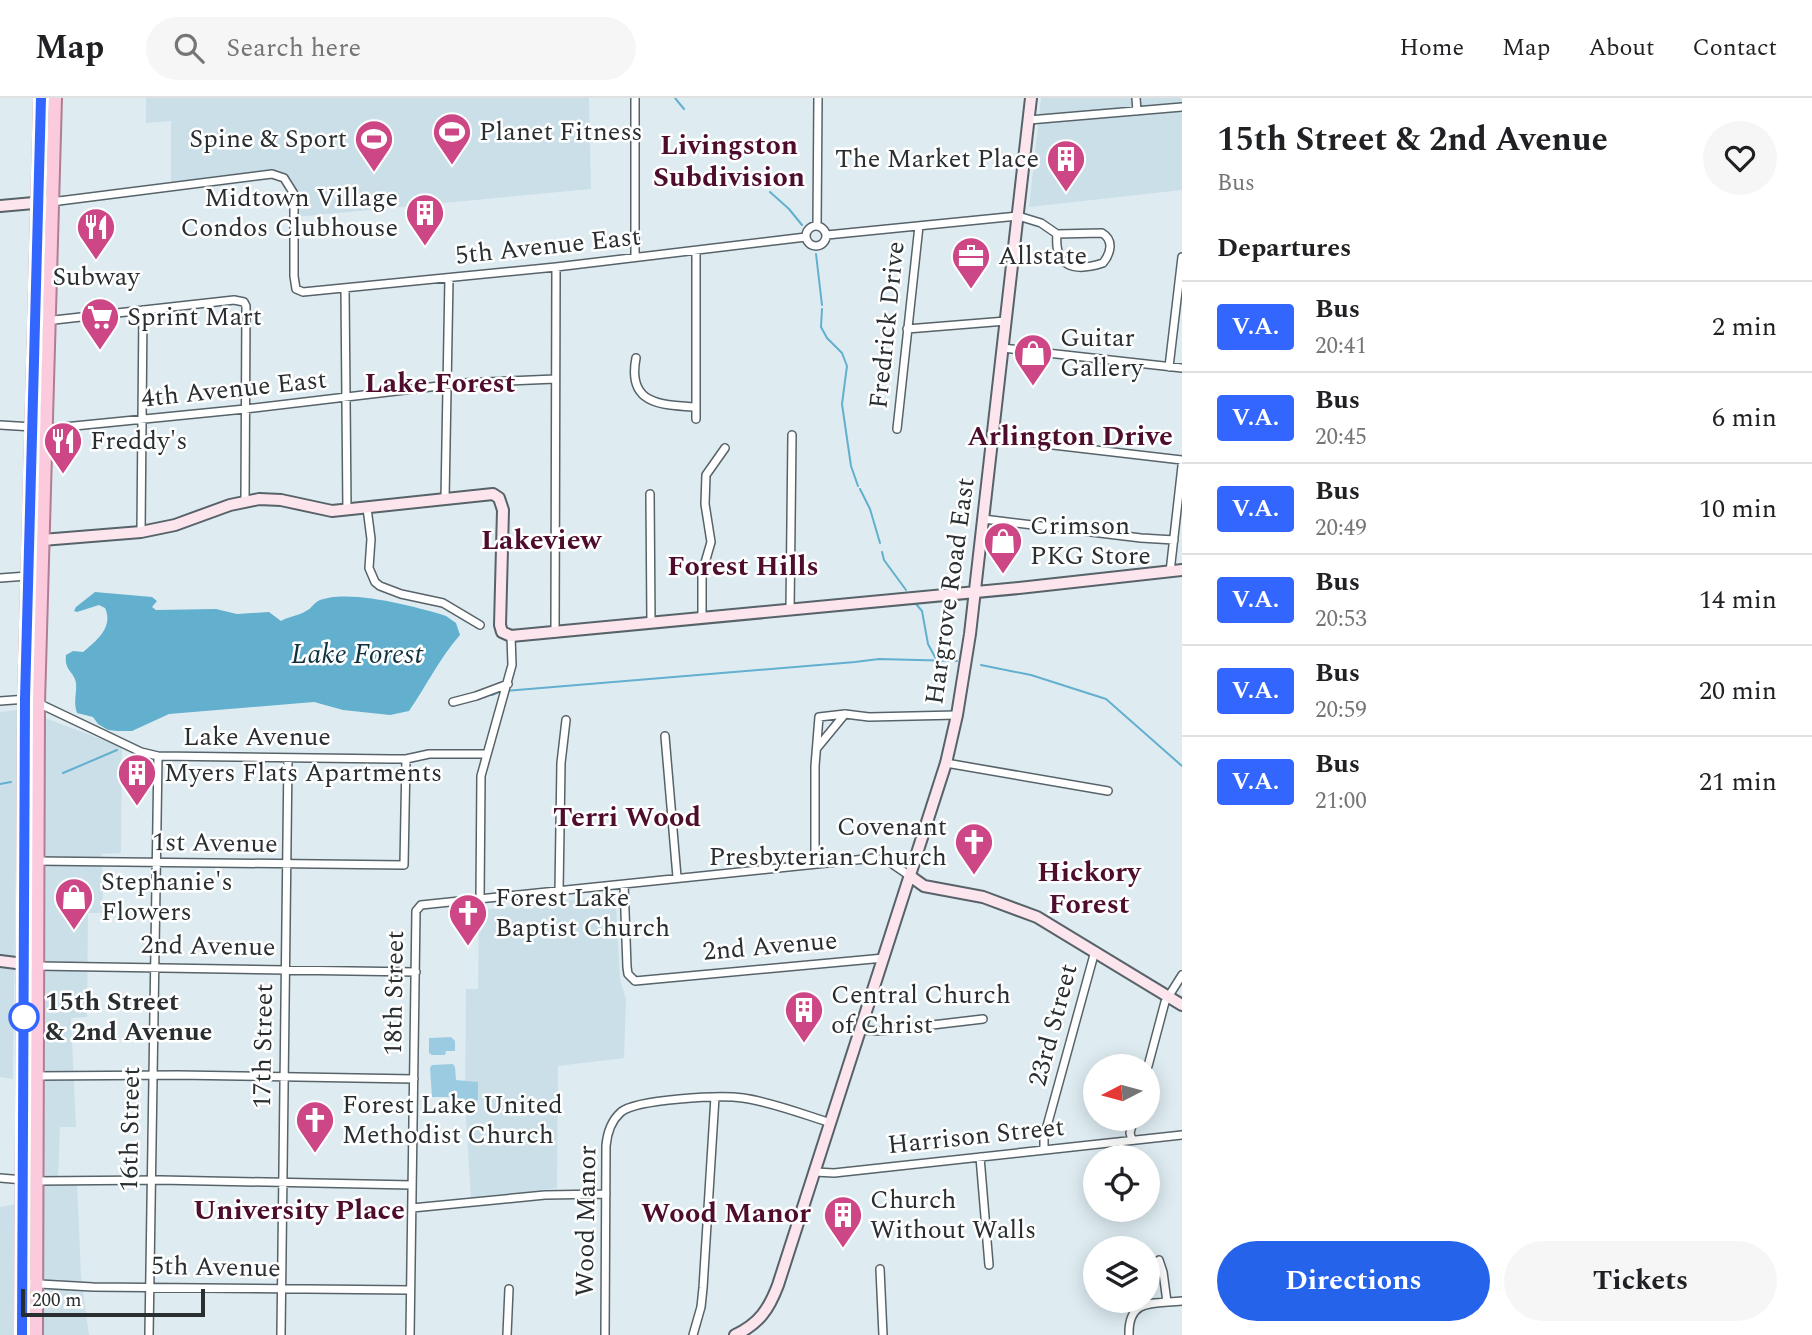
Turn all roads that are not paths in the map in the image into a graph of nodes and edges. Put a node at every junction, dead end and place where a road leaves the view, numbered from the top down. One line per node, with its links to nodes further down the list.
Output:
1 (41, 98): 10 (main road)
2 (55, 98): 10 (main road)
3 (635, 98): 19 (street)
4 (818, 98): 13 (street)
5 (1031, 98): 9 (street, Hargrove Road East)
6 (1136, 98): 8 (street)
7 (1182, 107): 8 (street)
8 (1138, 111): 9 (street)
9 (1029, 120): 12 (street, Hargrove Road East)
10 (44, 202): 11 (street); 23 (street, 5th Avenue East); 25 (main road)
11 (0, 206)
12 (1018, 215): 14 (street); 15 (street); 26 (street, Hargrove Road East)
13 (817, 226): 16 (street); 17 (street)
14 (919, 226): 16 (street); 27 (street, Fredrick Drive)
15 (1057, 234): 15 (street)
16 (827, 235): 17 (street)
17 (806, 237): 18 (street, 5th Avenue East)
18 (696, 251): 19 (street, 5th Avenue East); 35 (street)
19 (635, 257): 21 (street, 5th Avenue East)
20 (1182, 257): 30 (street)
21 (556, 267): 22 (street, 5th Avenue East); 32 (street)
22 (449, 278): 23 (street, 5th Avenue East); 33 (street)
23 (345, 289): 34 (street)
24 (143, 310): 25 (street); 36 (street); 38 (street)
25 (41, 321): 40 (main road); 41 (main road)
26 (1006, 321): 27 (street); 28 (street, Hargrove Road East)
27 (907, 329): 42 (street, Fredrick Drive)
28 (1003, 348): 30 (street); 44 (street, Hargrove Road East)
29 (636, 358): 35 (street)
30 (1169, 367): 31 (street)
31 (1182, 368)
32 (555, 379): 33 (street, 4th Avenue East); 66 (street)
33 (447, 386): 34 (street, 4th Avenue East); 49 (street)
34 (346, 398): 36 (street, 4th Avenue East); 52 (street)
35 (695, 407): 37 (street)
36 (245, 409): 38 (street, 4th Avenue East); 50 (street)
37 (696, 419)
38 (142, 420): 41 (street, 4th Avenue East); 54 (street)
39 (0, 425): 40 (street, 4th Avenue East)
40 (32, 427): 41 (street, 4th Avenue East); 56 (main road)
41 (45, 429): 56 (main road)
42 (897, 429)
43 (792, 435): 62 (street)
44 (993, 438): 46 (street); 53 (street, Hargrove Road East)
45 (726, 447): 63 (street)
46 (1182, 460)
47 (1182, 466): 55 (street)
48 (650, 494): 64 (street)
49 (445, 499): 51 (street); 67 (street)
50 (245, 501): 52 (street); 54 (street)
51 (367, 508): 52 (street); 65 (street)
52 (347, 510)
53 (983, 519): 55 (street); 61 (street, Hargrove Road East)
54 (141, 532): 56 (street)
55 (1174, 540): 58 (street)
56 (36, 541): 59 (main road)
57 (1182, 570): 58 (street)
58 (1170, 572): 61 (street)
59 (35, 576): 60 (street); 69 (main road); 72 (main road)
60 (0, 578)
61 (975, 593): 62 (street); 74 (street, Hargrove Road East)
62 (790, 610): 63 (street)
63 (702, 618): 64 (street)
64 (651, 622): 66 (street)
65 (480, 625)
66 (555, 633): 67 (street)
67 (511, 636): 68 (street)
68 (508, 684): 71 (street); 78 (street)
69 (25, 699): 70 (street); 72 (street, Lake Avenue); 84 (main road)
70 (0, 701)
71 (453, 702)
72 (38, 704): 79 (street, Lake Avenue); 84 (main road)
73 (845, 714): 74 (street); 77 (street); 77 (street)
74 (957, 715): 82 (street, Hargrove Road East)
75 (566, 720): 91 (street)
76 (664, 736): 88 (street)
77 (817, 748): 86 (street)
78 (486, 754): 81 (street, Lake Avenue); 92 (street)
79 (158, 756): 80 (street, Lake Avenue); 85 (street, 16th Street)
80 (288, 758): 81 (street, Lake Avenue); 87 (street, 17th Street)
81 (406, 759): 87 (street, 1st Avenue)
82 (946, 763): 83 (street); 89 (street, Hargrove Road East)
83 (1108, 791)
84 (32, 861): 85 (street, 1st Avenue); 96 (main road)
85 (156, 862): 87 (street, 1st Avenue); 97 (street, 16th Street)
86 (815, 863): 88 (street); 89 (street)
87 (286, 865): 98 (street, 17th Street)
88 (677, 877): 90 (street)
89 (910, 877): 93 (street); 94 (street, Hargrove Road East)
90 (624, 884): 91 (street); 94 (street, 2nd Avenue)
91 (559, 891): 92 (street)
92 (480, 899): 99 (street, 18th Street)
93 (1095, 951): 101 (street); 115 (street, 23rd Street)
94 (884, 958): 104 (street, Hargrove Road East)
95 (0, 961): 96 (street, 2nd Avenue)
96 (31, 965): 97 (street, 2nd Avenue); 107 (main road); 119 (main road)
97 (154, 968): 98 (street, 2nd Avenue); 106 (street, 16th Street)
98 (285, 970): 99 (street, 2nd Avenue); 108 (street, 17th Street)
99 (416, 972): 109 (street, 18th Street)
100 (1182, 975): 101 (street)
101 (1167, 996): 102 (street); 105 (street)
102 (1182, 1005)
103 (984, 1019): 104 (street)
104 (860, 1030): 111 (street, Hargrove Road East)
105 (1151, 1054)
106 (152, 1075): 107 (street); 108 (street); 120 (street, 16th Street)
107 (37, 1076): 119 (main road)
108 (284, 1078): 109 (street); 121 (street, 17th Street)
109 (414, 1079): 122 (street, 18th Street)
110 (715, 1097): 111 (street, Wood Manor); 123 (street, Wood Manor); 144 (street)
111 (831, 1123): 117 (street, Hargrove Road East)
112 (1131, 1131): 114 (street)
113 (1182, 1135): 114 (street, Harrison Street)
114 (1132, 1140): 115 (street, Harrison Street)
115 (1044, 1150): 116 (street, Harrison Street)
116 (980, 1157): 117 (street, Harrison Street); 126 (street)
117 (815, 1172): 136 (street, Hargrove Road East)
118 (0, 1178): 119 (street)
119 (29, 1180): 120 (street); 128 (main road); 129 (main road)
120 (151, 1181): 121 (street); 130 (street, 16th Street)
121 (282, 1184): 122 (street); 131 (street, 17th Street)
122 (412, 1185): 124 (street, 18th Street)
123 (606, 1194): 124 (street); 143 (street, Wood Manor)
124 (412, 1208): 133 (street, 18th Street)
125 (1160, 1263): 135 (street)
126 (989, 1265)
127 (880, 1269): 145 (street)
128 (22, 1283): 129 (street, 5th Avenue); 137 (main road)
129 (36, 1284): 130 (street, 5th Avenue); 138 (main road)
130 (149, 1287): 131 (street, 5th Avenue); 139 (street, 16th Street)
131 (281, 1289): 133 (street, 5th Avenue); 140 (street, 17th Street)
132 (509, 1289): 142 (street)
133 (410, 1290): 141 (street, 18th Street)
134 (1182, 1301): 135 (street)
135 (1167, 1302): 146 (street)
136 (742, 1334)
137 (22, 1335)
138 (36, 1335)
139 (149, 1335)
140 (281, 1335)
141 (410, 1335)
142 (508, 1335)
143 (606, 1335)
144 (693, 1335)
145 (883, 1335)
146 (1129, 1335)

